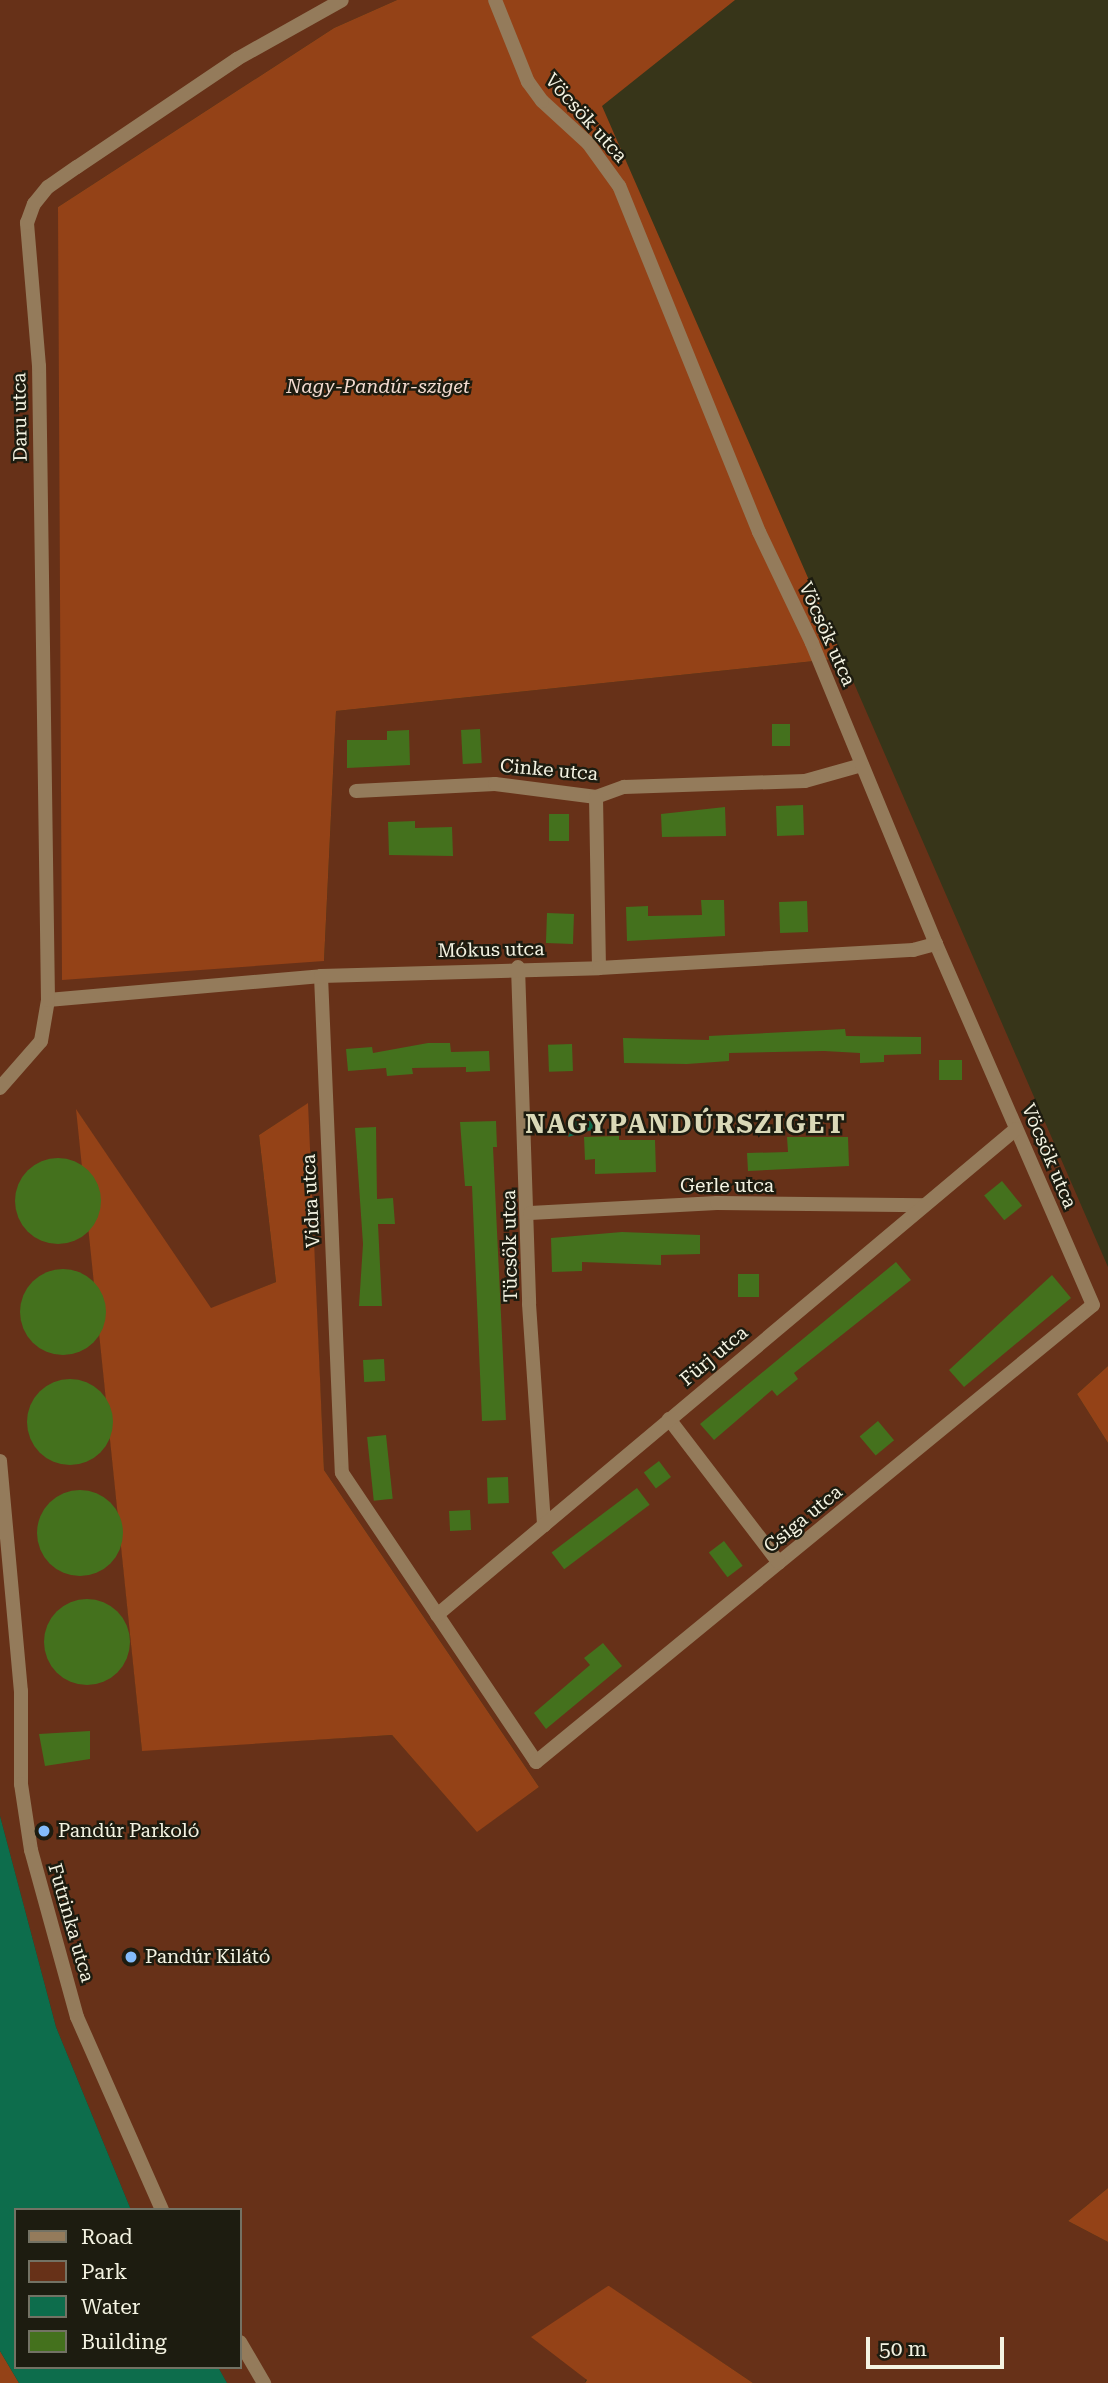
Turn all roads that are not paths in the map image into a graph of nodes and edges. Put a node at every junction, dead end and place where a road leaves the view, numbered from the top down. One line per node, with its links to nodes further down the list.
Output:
1 (342, 0): 10 (street, Daru utca)
2 (495, 0): 3 (street, Vöcsök utca)
3 (862, 765): 5 (street, Cinke utca); 6 (street, Vöcsök utca)
4 (356, 791): 5 (street, Cinke utca)
5 (596, 797): 8 (street)
6 (936, 944): 8 (street, Mókus utca); 12 (street, Vöcsök utca)
7 (518, 967): 8 (street, Mókus utca); 9 (street, Mókus utca); 14 (street, Tücsök utca)
8 (599, 968)
9 (321, 976): 10 (street, Mókus utca); 20 (street, Vidra utca)
10 (48, 1000): 11 (street)
11 (0, 1088)
12 (1016, 1129): 13 (street, Fürj utca); 15 (street, Vöcsök utca)
13 (924, 1205): 14 (street, Gerle utca); 16 (street, Fürj utca)
14 (530, 1213): 18 (street, Tücsök utca)
15 (1093, 1305): 19 (street, Csiga utca)
16 (669, 1419): 18 (street, Fürj utca); 19 (street)
17 (0, 1461): 22 (street, Futrinka utca)
18 (544, 1525): 20 (street, Fürj utca)
19 (779, 1563): 21 (street, Csiga utca)
20 (437, 1615): 21 (street, Vidra utca)
21 (536, 1762)
22 (161, 2208)
23 (242, 2345): 24 (street)
24 (264, 2383)

